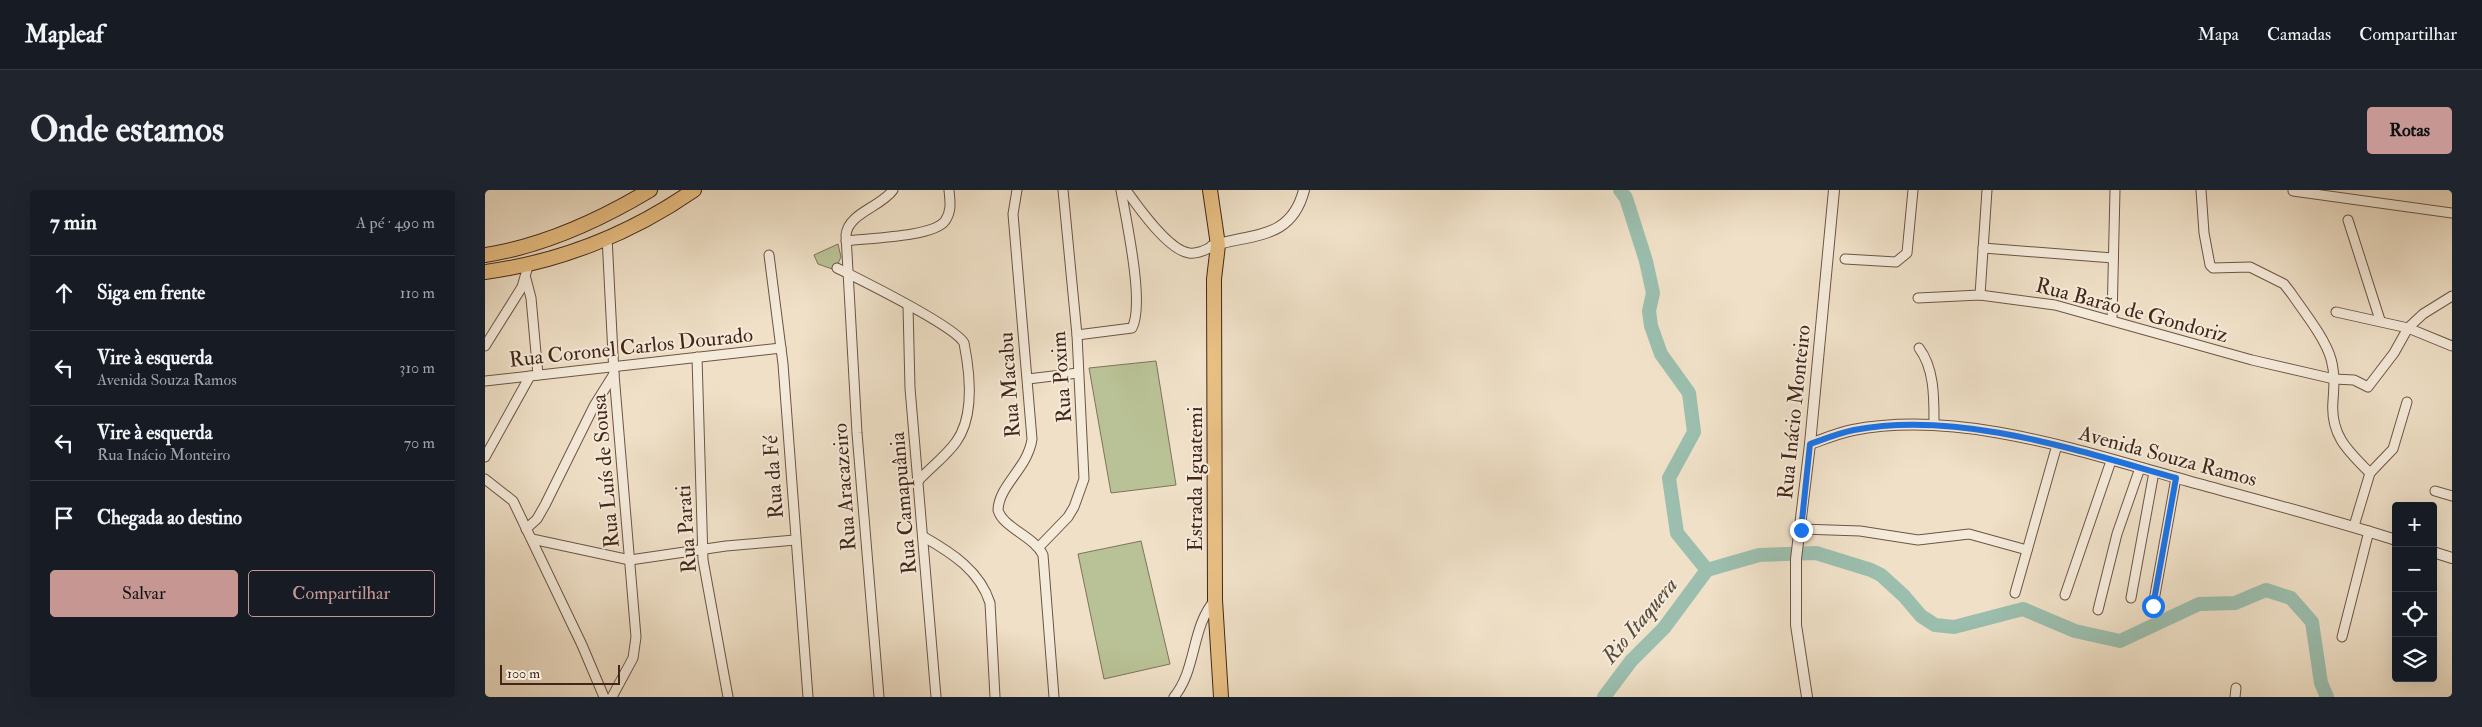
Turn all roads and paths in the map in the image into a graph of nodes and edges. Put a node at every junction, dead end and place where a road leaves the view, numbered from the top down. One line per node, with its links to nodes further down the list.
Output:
1 (650, 190): 18 (main road)
2 (694, 190): 22 (main road)
3 (893, 190): 23 (street)
4 (949, 190): 23 (street)
5 (1017, 190): 53 (street, Rua Macabu)
6 (1063, 190): 44 (street, Rua Poxim)
7 (1121, 190): 44 (street)
8 (1126, 190): 25 (street)
9 (1201, 190): 25 (main road)
10 (1210, 190): 25 (main road)
11 (1834, 190): 58 (street, Rua Inácio Monteiro)
12 (1913, 190): 31 (street)
13 (1987, 190): 26 (street)
14 (2115, 190): 30 (street)
15 (2201, 190): 54 (street)
16 (2293, 191): 19 (street)
17 (1301, 192): 25 (street)
18 (609, 213): 21 (main road); 24 (main road)
19 (2452, 213)
20 (2348, 220): 42 (street)
21 (552, 237): 27 (main road); 29 (main road)
22 (607, 237): 24 (main road); 50 (street, Rua Luís de Sousa)
23 (846, 241): 35 (street, Rua Aracazeiro)
24 (590, 245): 29 (main road)
25 (1214, 246): 87 (main road, Estrada Iguatemi)
26 (1983, 248): 30 (street); 36 (street)
27 (485, 255)
28 (769, 255): 47 (street, Rua da Fé)
29 (557, 256): 34 (main road)
30 (2113, 258): 41 (street)
31 (1845, 259)
32 (837, 268): 35 (street)
33 (485, 272): 34 (main road)
34 (527, 272): 45 (street); 52 (street)
35 (848, 274): 39 (street); 95 (street, Rua Aracazeiro)
36 (1980, 296): 38 (street, Rua Barão de Gondoriz); 41 (street, Rua Barão de Gondoriz)
37 (2452, 296): 43 (street)
38 (1918, 298)
39 (908, 306): 67 (street, Rua Camapuânia); 67 (street)
40 (2336, 312): 42 (street)
41 (2111, 320): 54 (street, Rua Barão de Gondoriz)
42 (2380, 320): 43 (street)
43 (2408, 328): 46 (street); 54 (street, Rua Barão de Gondoriz)
44 (1077, 335): 51 (street, Rua Poxim)
45 (485, 346)
46 (2452, 346)
47 (781, 348): 49 (street, Rua Coronel Carlos Dourado); 77 (street, Rua da Fé)
48 (1919, 348): 57 (street)
49 (697, 358): 50 (street, Rua Coronel Carlos Dourado); 79 (street, Rua Parati)
50 (614, 370): 52 (street, Rua Coronel Carlos Dourado); 71 (street); 83 (street, Rua Luís de Sousa)
51 (1078, 373): 53 (street); 78 (street, Rua Poxim)
52 (534, 375): 55 (street, Rua Coronel Carlos Dourado); 60 (street)
53 (1028, 379): 78 (street, Rua Macabu)
54 (2334, 379): 64 (street)
55 (485, 381)
56 (2407, 402): 64 (street)
57 (1934, 425): 58 (street, Avenida Souza Ramos); 59 (street, Avenida Souza Ramos)
58 (1810, 444): 72 (street, Rua Inácio Monteiro)
59 (2057, 445): 61 (street, Avenida Souza Ramos); 80 (street)
60 (485, 457)
61 (2111, 461): 62 (street, Avenida Souza Ramos); 85 (street)
62 (2140, 468): 63 (street, Avenida Souza Ramos); 89 (street)
63 (2155, 472): 65 (street, Avenida Souza Ramos); 86 (street)
64 (2370, 473): 70 (street)
65 (2176, 478): 70 (street, Avenida Souza Ramos); 88 (street)
66 (485, 479): 71 (street)
67 (918, 481): 74 (street, Rua Camapuânia)
68 (2435, 491): 69 (street)
69 (2452, 496)
70 (2353, 526): 73 (street, Avenida Souza Ramos)
71 (526, 529): 76 (street)
72 (1801, 530): 80 (street); 101 (street, Rua Inácio Monteiro)
73 (2369, 531): 75 (street, Avenida Souza Ramos); 90 (street)
74 (924, 537): 96 (street, Rua Camapuânia); 97 (street)
75 (2392, 539)
76 (532, 540): 83 (street); 91 (street)
77 (795, 540): 79 (street); 94 (street, Rua da Fé)
78 (1039, 547): 98 (street)
79 (703, 549): 83 (street); 93 (street, Rua Parati)
80 (2027, 550): 84 (street)
81 (2437, 553): 82 (street)
82 (2452, 558)
83 (630, 560): 92 (street, Rua Luís de Sousa)
84 (2015, 593)
85 (2065, 594)
86 (2131, 598)
87 (1215, 600): 99 (street); 100 (main road, Estrada Iguatemi)
88 (2153, 606)
89 (2098, 610)
90 (2341, 637)
91 (604, 697)
92 (612, 697)
93 (728, 697)
94 (808, 697)
95 (879, 697)
96 (936, 697)
97 (995, 697)
98 (1054, 697)
99 (1174, 697)
100 (1221, 697)
101 (1807, 697)

